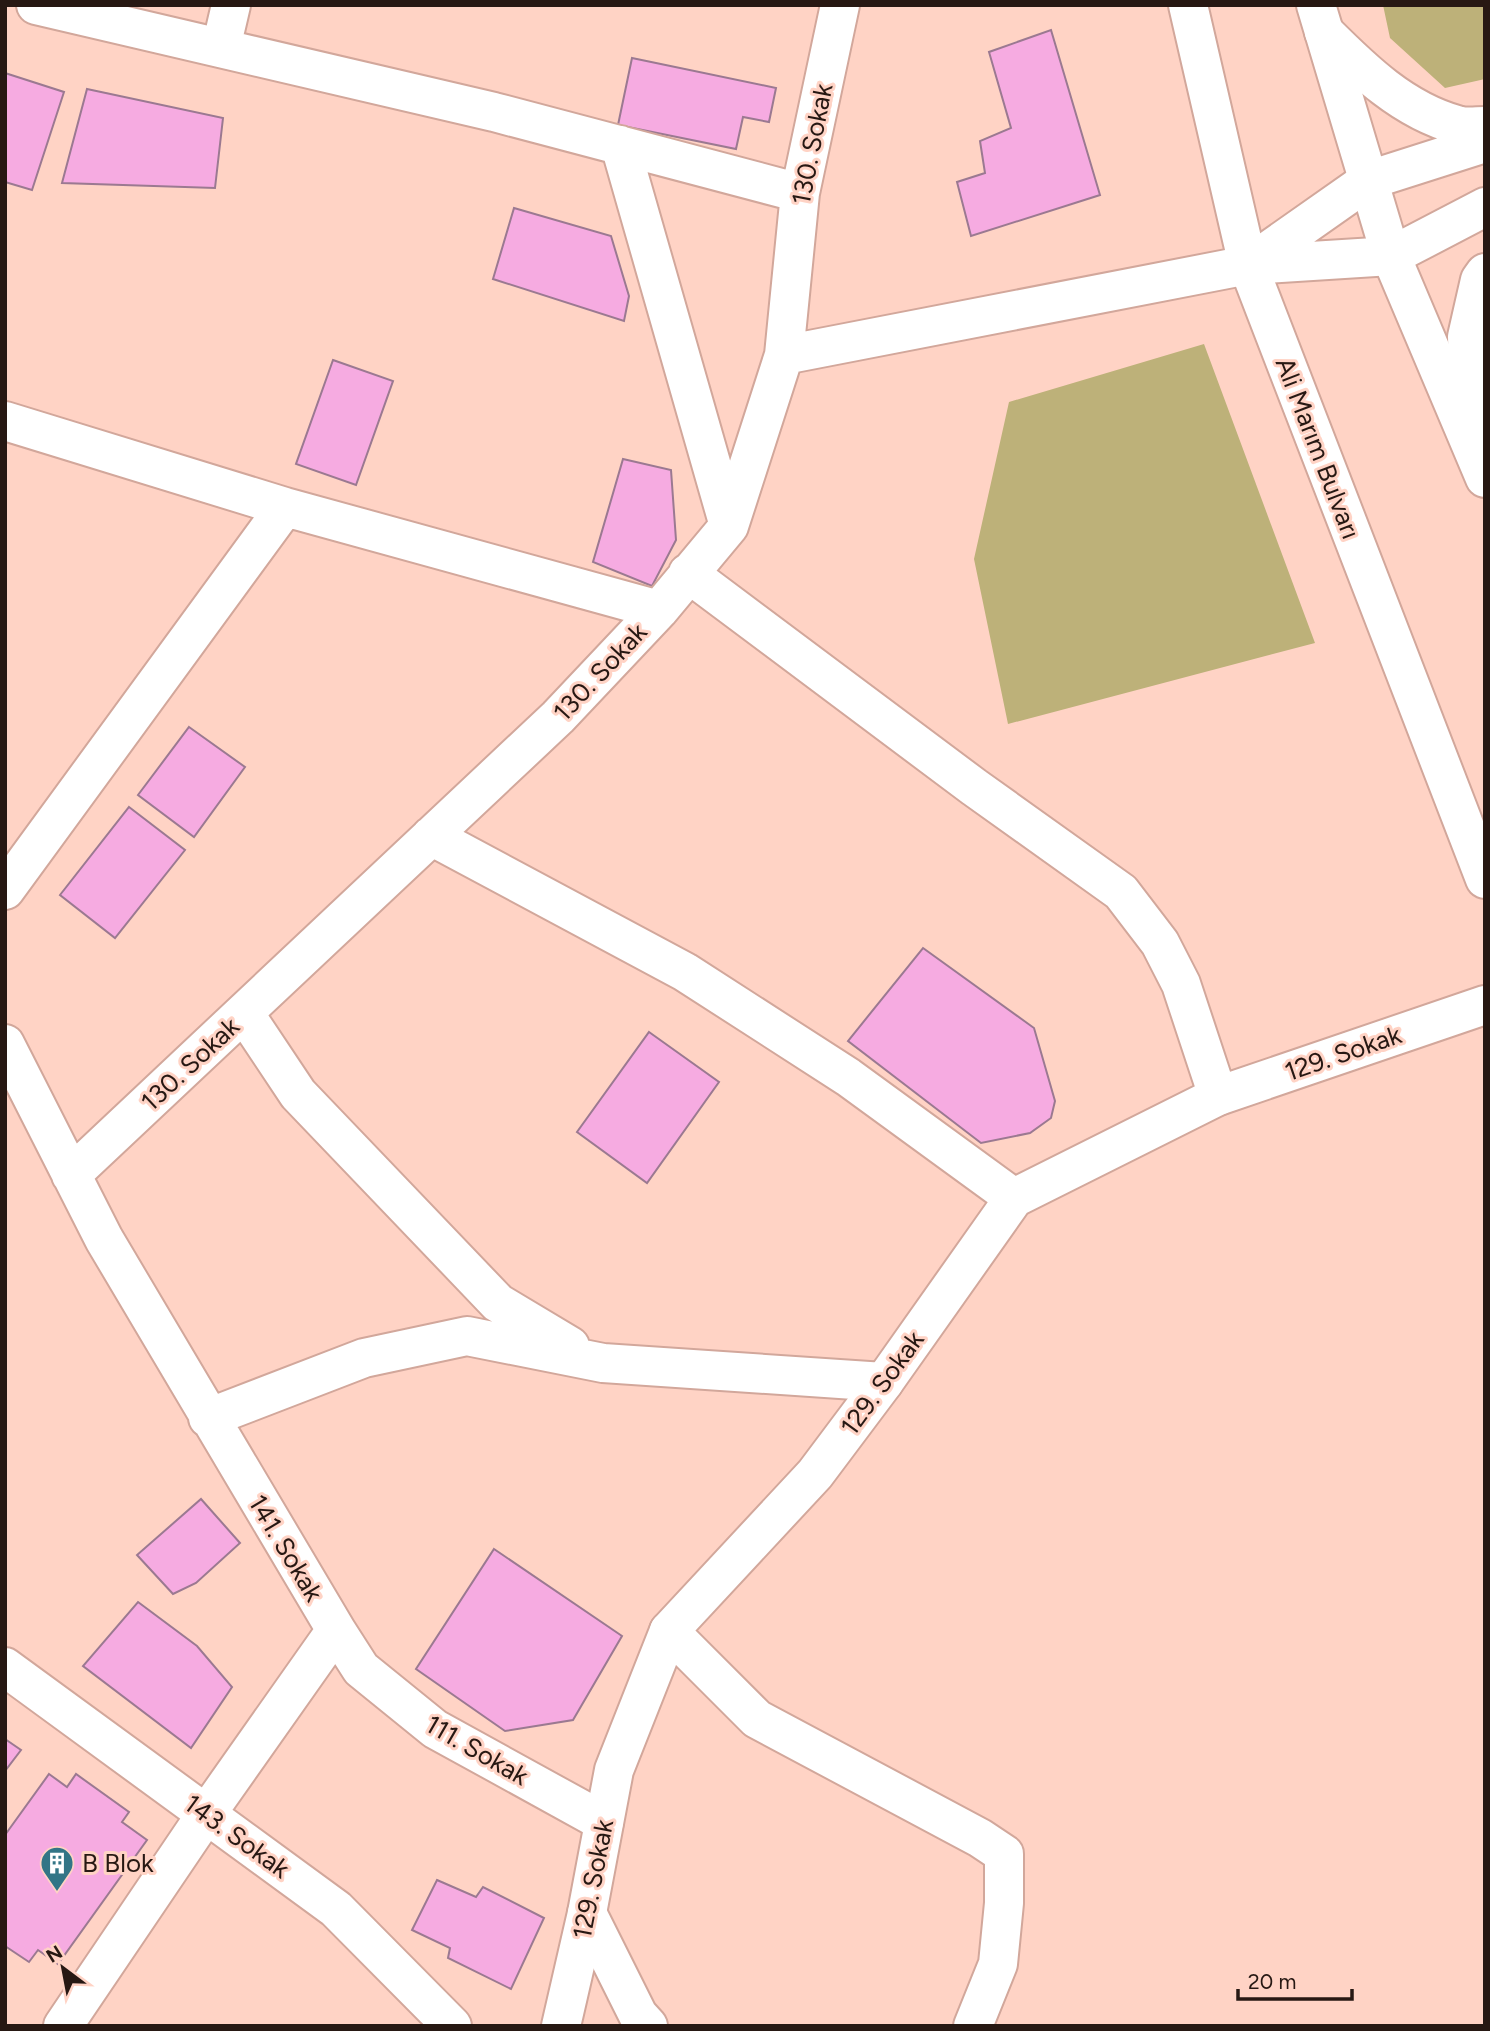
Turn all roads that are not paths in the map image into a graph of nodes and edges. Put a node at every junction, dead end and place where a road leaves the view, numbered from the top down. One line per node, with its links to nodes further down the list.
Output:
1 (36, 5): 6 (street)
2 (232, 5): 6 (street)
3 (840, 5): 11 (street, 130. Sokak)
4 (1188, 5): 14 (street, Ali Marım Bulvarı)
5 (1320, 19): 7 (street); 10 (street)
6 (221, 48): 9 (street)
7 (1485, 126)
8 (1485, 143): 10 (street)
9 (620, 145): 11 (street); 21 (street)
10 (1369, 180): 13 (street); 14 (street)
11 (800, 192): 16 (street, 130. Sokak)
12 (1485, 207): 13 (street)
13 (1391, 256): 14 (street); 18 (street)
14 (1248, 265): 16 (street); 25 (street, Ali Marım Bulvarı)
15 (1485, 273): 18 (street)
16 (784, 355): 21 (street, 130. Sokak)
17 (5, 421): 20 (street)
18 (1471, 441): 19 (street)
19 (1485, 478)
20 (285, 507): 23 (street); 26 (street)
21 (729, 526): 22 (street, 130. Sokak)
22 (688, 573): 23 (street, 130. Sokak); 30 (street)
23 (659, 610): 24 (street, 130. Sokak)
24 (431, 836): 28 (street, 130. Sokak); 32 (street)
25 (1485, 879)
26 (5, 890)
27 (1485, 1005): 30 (street, 129. Sokak)
28 (244, 1013): 31 (street, 130. Sokak); 33 (street)
29 (5, 1044): 31 (street, 141. Sokak)
30 (1218, 1096): 32 (street, 129. Sokak)
31 (71, 1175): 35 (street, 141. Sokak)
32 (1014, 1198): 34 (street, 129. Sokak)
33 (603, 1363): 34 (street); 35 (street)
34 (884, 1382): 37 (street, 129. Sokak)
35 (208, 1418): 36 (street, 141. Sokak)
36 (336, 1630): 39 (street, 141. Sokak); 40 (street, 111. Sokak)
37 (669, 1631): 40 (street, 129. Sokak); 46 (street)
38 (5, 1667): 39 (street, 143. Sokak)
39 (207, 1814): 42 (street, 141. Sokak); 43 (street, 143. Sokak)
40 (604, 1822): 41 (street, 129. Sokak)
41 (587, 1913): 44 (street, 129. Sokak); 45 (street)
42 (63, 2026)
43 (452, 2026)
44 (561, 2026)
45 (648, 2026)
46 (973, 2026)

